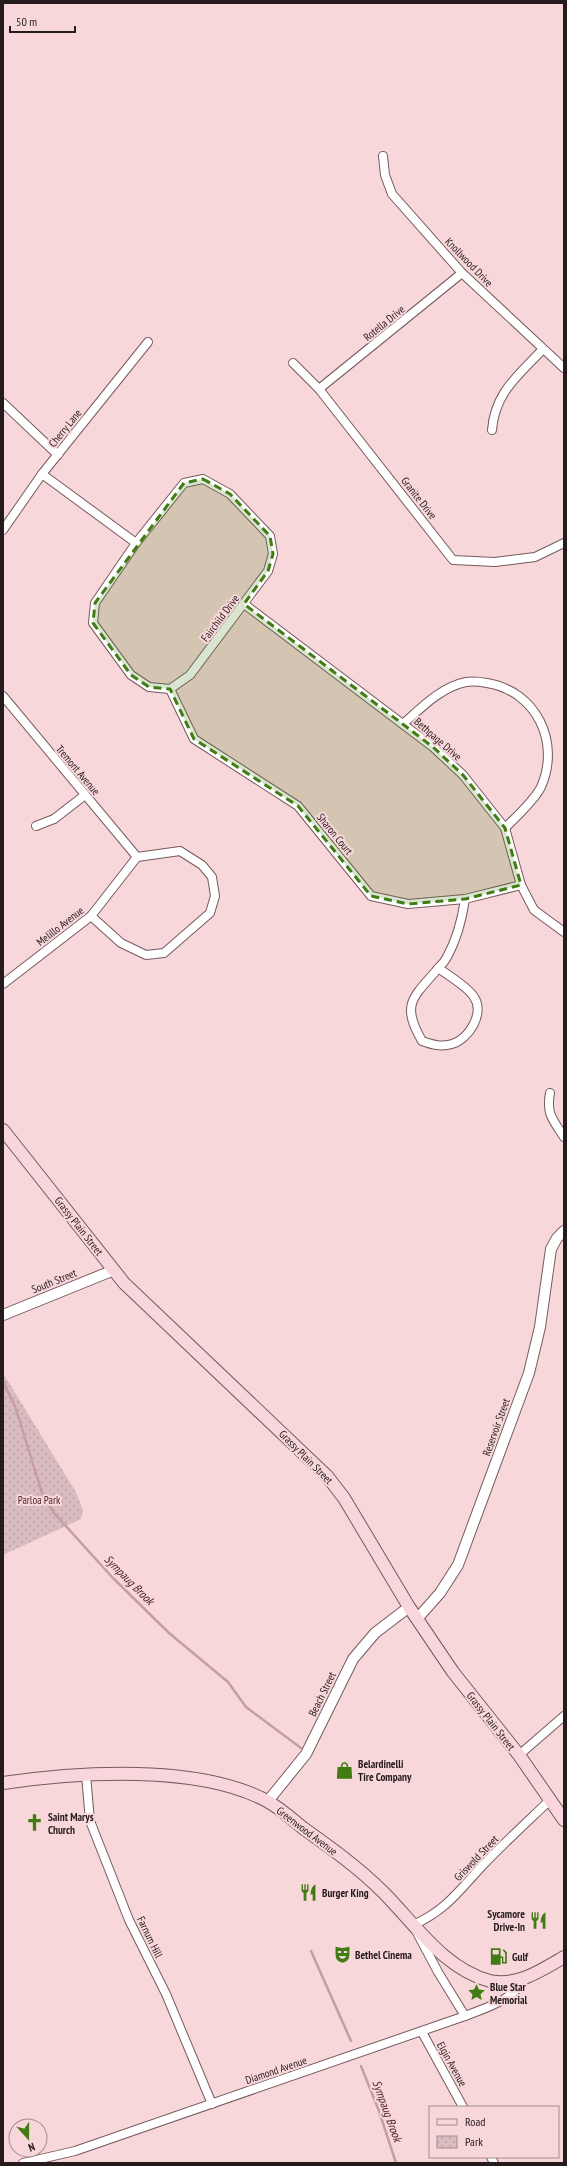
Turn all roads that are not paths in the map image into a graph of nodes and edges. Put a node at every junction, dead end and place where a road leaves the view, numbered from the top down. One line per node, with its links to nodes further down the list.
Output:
1 (383, 156): 2 (street, Knollwood Drive)
2 (462, 273): 4 (street, Knollwood Drive); 7 (street, Rotella Drive)
3 (148, 342): 10 (street, Cherry Lane)
4 (543, 349): 6 (street, Knollwood Drive); 9 (street)
5 (293, 363): 7 (street, Granite Drive)
6 (564, 368)
7 (319, 389): 14 (street, Granite Drive)
8 (3, 403): 10 (street)
9 (492, 430)
10 (58, 455): 11 (street, Cherry Lane)
11 (42, 474): 12 (street, Cherry Lane); 13 (street)
12 (3, 530)
13 (136, 543): 15 (street, Fairchild Drive); 16 (street, Fairchild Drive)
14 (564, 543)
15 (244, 604): 16 (street, Fairchild Drive); 18 (street, Bethpage Drive)
16 (170, 689): 24 (street, Sharon Court)
17 (3, 696): 19 (street, Tremont Avenue)
18 (403, 724): 21 (street, Bethpage Drive); 21 (street)
19 (85, 795): 20 (street); 22 (street, Tremont Avenue)
20 (36, 826)
21 (505, 828): 23 (street, Bethpage Drive)
22 (136, 858): 25 (street, Melillo Avenue); 25 (street)
23 (521, 885): 24 (street, Sharon Court); 26 (street, Bethpage Drive)
24 (465, 899): 27 (street)
25 (91, 916): 28 (street, Melillo Avenue)
26 (564, 932)
27 (438, 968): 27 (street)
28 (3, 984)
29 (550, 1093): 31 (street)
30 (3, 1130): 33 (main road, Grassy Plain Street)
31 (564, 1137)
32 (564, 1231): 36 (street, Reservoir Street)
33 (114, 1270): 34 (street, South Street); 35 (main road, Grassy Plain Street)
34 (3, 1315)
35 (409, 1607): 36 (main road, Grassy Plain Street); 42 (street, Beach Street)
36 (417, 1619): 38 (main road, Grassy Plain Street)
37 (564, 1716): 38 (street)
38 (519, 1755): 41 (main road, Grassy Plain Street)
39 (86, 1775): 40 (main road, Greenwood Avenue); 42 (main road, Greenwood Avenue); 49 (street, Farnum Hill)
40 (3, 1783)
41 (550, 1800): 43 (main road, Grassy Plain Street); 44 (street, Griswold Street)
42 (268, 1801): 44 (main road, Greenwood Avenue)
43 (564, 1820)
44 (413, 1925): 46 (main road, Greenwood Avenue); 47 (street)
45 (564, 1957): 46 (main road, Greenwood Avenue)
46 (524, 1979): 47 (street, Diamond Avenue)
47 (465, 2016): 48 (street, Diamond Avenue)
48 (422, 2032): 49 (street, Diamond Avenue); 50 (street, Elgin Avenue)
49 (212, 2104): 51 (street, Diamond Avenue)
50 (462, 2106)
51 (23, 2163)

